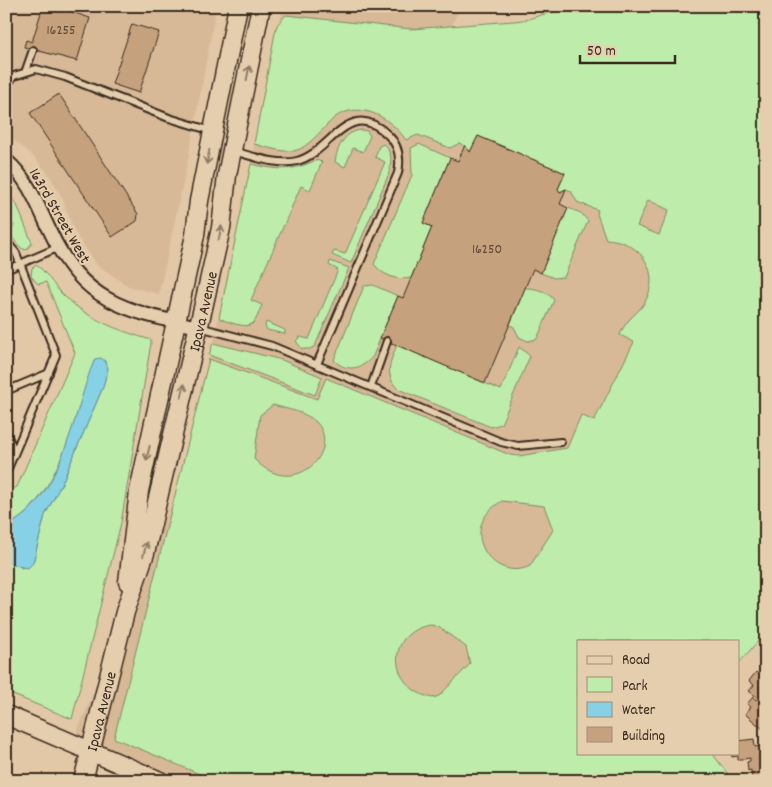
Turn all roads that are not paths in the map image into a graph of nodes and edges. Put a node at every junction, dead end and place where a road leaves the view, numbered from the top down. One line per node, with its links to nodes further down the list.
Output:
1 (238, 6): 6 (street, Ipava Avenue)
2 (261, 6): 7 (street, Ipava Avenue, one-way to 2)
3 (33, 50): 4 (lane)
4 (26, 70): 5 (lane); 6 (lane)
5 (6, 86)
6 (213, 131): 13 (street, Ipava Avenue, one-way to 13)
7 (232, 151): 14 (street, Ipava Avenue, one-way to 7); 16 (lane)
8 (6, 160): 10 (street, 163rd Street West)
9 (6, 241): 11 (lane)
10 (57, 248): 11 (lane); 13 (street, 163rd Street West)
11 (20, 264): 12 (lane); 17 (lane)
12 (6, 270)
13 (175, 322): 14 (street, 163rd Street West); 24 (street, Ipava Avenue, one-way to 24)
14 (198, 327): 16 (lane); 24 (street, Ipava Avenue, one-way to 14)
15 (387, 341): 18 (lane)
16 (317, 364): 18 (lane)
17 (48, 374): 19 (lane); 22 (lane)
18 (370, 386): 21 (lane)
19 (6, 391)
20 (6, 433): 22 (lane)
21 (561, 442)
22 (15, 452): 23 (lane)
23 (6, 473)
24 (125, 612): 26 (street, Ipava Avenue)
25 (6, 715): 26 (street)
26 (91, 752): 27 (street, Ipava Avenue); 28 (street)
27 (83, 781)
28 (160, 781)

